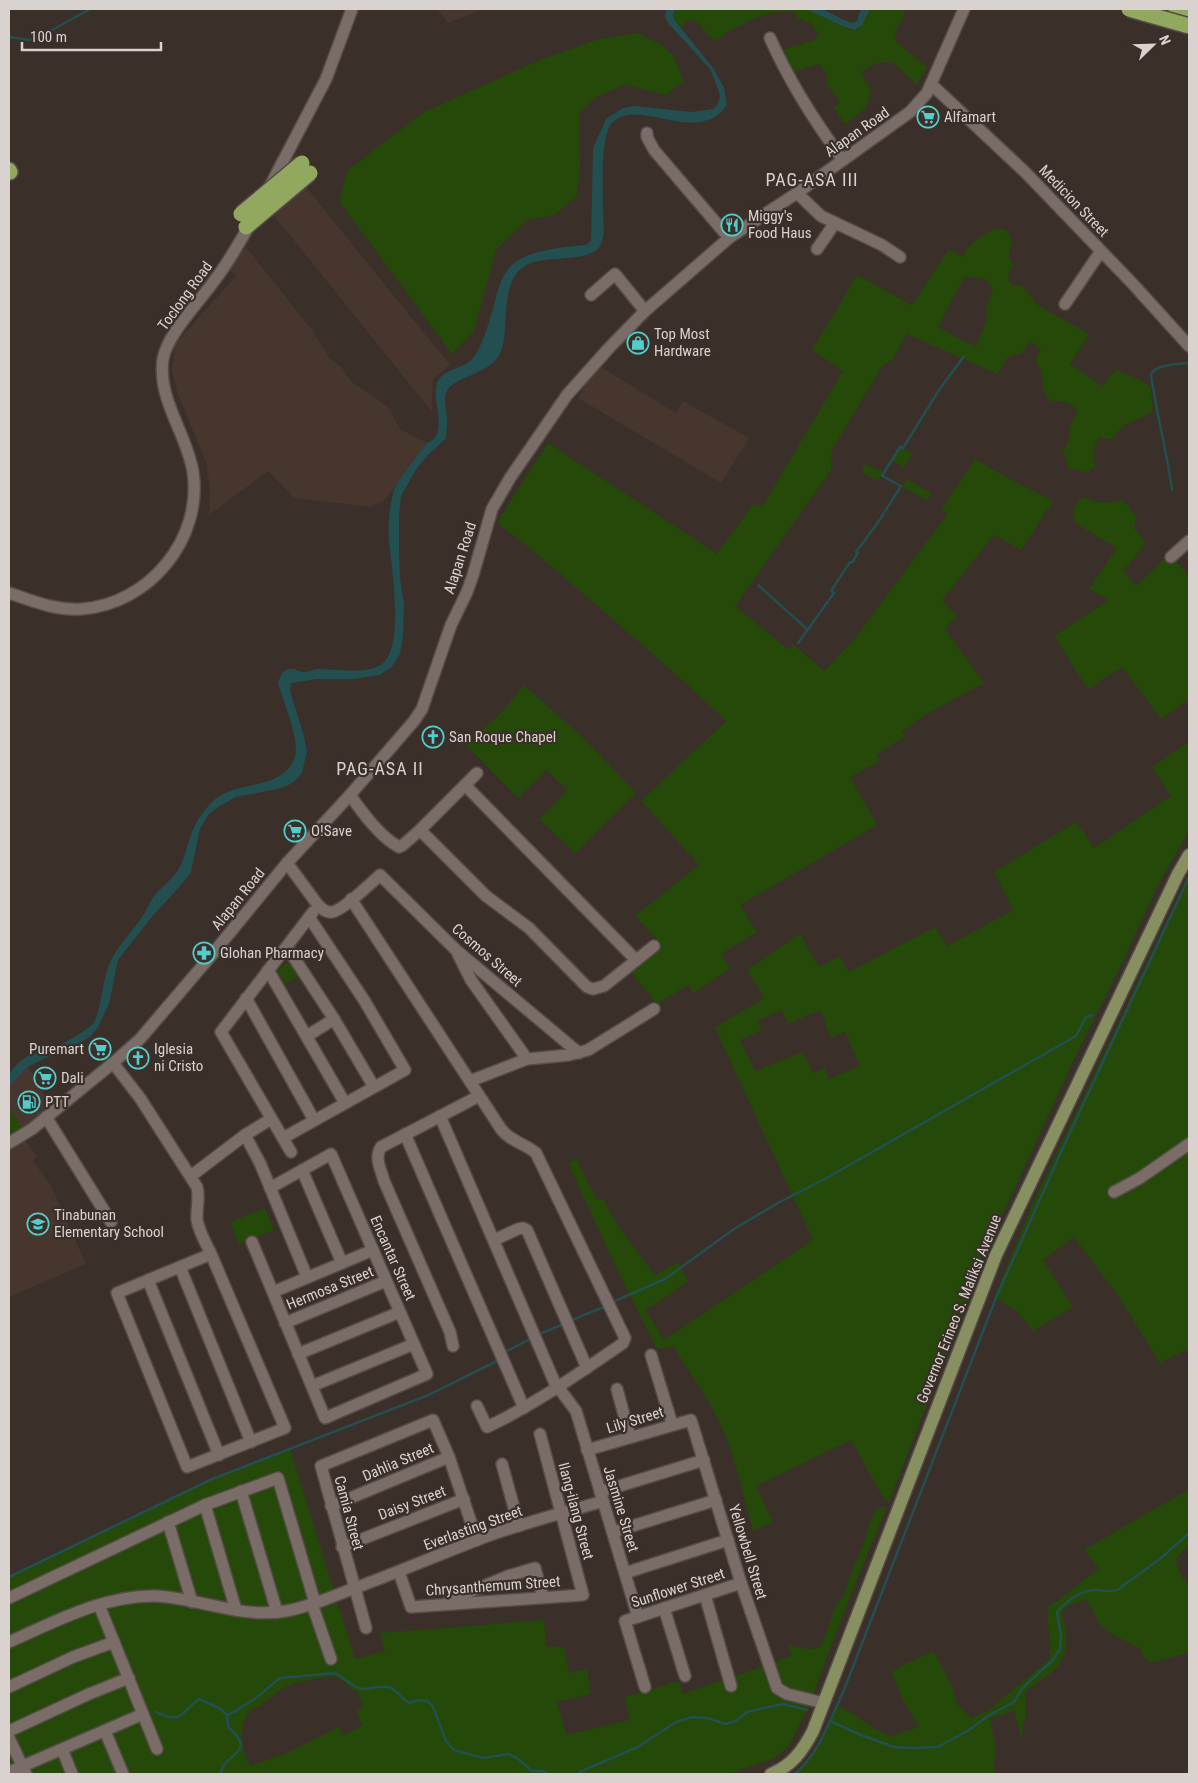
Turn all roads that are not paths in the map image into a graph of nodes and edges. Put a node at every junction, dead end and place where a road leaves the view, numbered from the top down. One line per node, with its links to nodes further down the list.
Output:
1 (352, 9): 26 (street, Toclong Road)
2 (964, 9): 9 (street, Alapan Road)
3 (1129, 9): 7 (highway, bridge)
4 (1138, 9): 7 (main road)
5 (1176, 9): 6 (highway)
6 (1188, 10)
7 (1189, 28)
8 (770, 38): 11 (street)
9 (931, 84): 11 (street, Alapan Road); 18 (street, Medicion Street)
10 (647, 132): 16 (street)
11 (843, 160): 13 (street, Alapan Road)
12 (306, 168): 14 (highway, bridge)
13 (797, 193): 15 (street); 16 (street, Alapan Road)
14 (243, 220)
15 (835, 223): 17 (street); 19 (street)
16 (729, 238): 22 (street, Alapan Road)
17 (817, 249)
18 (1101, 251): 21 (street); 23 (street, Medicion Street)
19 (900, 257)
20 (591, 295): 22 (street)
21 (1065, 304)
22 (645, 311): 29 (street, Alapan Road)
23 (1189, 346)
24 (1189, 541): 25 (street)
25 (1171, 557)
26 (9, 593)
27 (477, 772): 28 (street)
28 (465, 785): 30 (street); 39 (street)
29 (350, 795): 30 (street); 32 (street, Alapan Road)
30 (420, 830): 39 (street)
31 (1189, 855): 137 (main road, Governor Erineo S. Maliksi Avenue)
32 (287, 863): 34 (street); 47 (street, Alapan Road)
33 (351, 899): 34 (street); 38 (street, Cosmos Street); 48 (street)
34 (318, 905): 35 (street)
35 (309, 917): 37 (street); 49 (street)
36 (654, 946): 39 (street)
37 (286, 947): 40 (street); 43 (street)
38 (456, 950): 45 (street, Cosmos Street); 46 (street)
39 (636, 960)
40 (268, 970): 41 (street); 44 (street)
41 (246, 998): 54 (street); 55 (street)
42 (654, 1009): 45 (street)
43 (334, 1019): 44 (street); 49 (street)
44 (307, 1036): 51 (street)
45 (580, 1053): 46 (street)
46 (527, 1059): 48 (street)
47 (113, 1063): 53 (street, Alapan Road); 63 (street)
48 (470, 1081): 50 (street)
49 (374, 1087): 51 (street)
50 (480, 1096): 52 (street); 83 (street)
51 (345, 1103): 55 (street)
52 (440, 1116): 56 (street); 67 (street, Jasmine Street)
53 (46, 1117): 59 (street, Alapan Road); 66 (street)
54 (272, 1119): 57 (street); 58 (street)
55 (314, 1120): 58 (street)
56 (405, 1134): 80 (street); 88 (street)
57 (245, 1135): 63 (street); 64 (street)
58 (283, 1138): 61 (street)
59 (9, 1143)
60 (1189, 1144): 65 (street)
61 (291, 1152)
62 (302, 1170): 64 (street); 69 (street, Encantar Street); 71 (street)
63 (191, 1176): 70 (street)
64 (270, 1188): 73 (street)
65 (1114, 1192)
66 (110, 1222)
67 (494, 1240): 83 (street); 85 (street, Jasmine Street)
68 (252, 1242): 76 (street)
69 (373, 1250): 71 (street); 75 (street, Encantar Street)
70 (211, 1254): 72 (street); 93 (street)
71 (342, 1263): 73 (street)
72 (180, 1267): 74 (street); 93 (street)
73 (308, 1277): 76 (street)
74 (148, 1280): 95 (street); 95 (street)
75 (386, 1281): 77 (street, Encantar Street); 78 (street, Hermosa Street)
76 (272, 1292): 78 (street)
77 (400, 1312): 79 (street, Encantar Street); 81 (street)
78 (285, 1323): 81 (street)
79 (414, 1344): 84 (street); 84 (street, Encantar Street)
80 (453, 1346)
81 (298, 1354): 84 (street)
82 (651, 1355): 90 (street)
83 (587, 1368): 85 (street)
84 (312, 1386)
85 (558, 1388): 88 (street); 94 (street, Jasmine Street)
86 (616, 1389): 92 (street)
87 (477, 1406): 88 (street)
88 (524, 1408)
89 (691, 1420): 90 (street, Lily Street); 97 (street, Yellowbell Street)
90 (672, 1424): 92 (street, Lily Street)
91 (540, 1434): 105 (street, Ilang-ilang Street)
92 (630, 1437): 94 (street, Lily Street)
93 (251, 1442): 95 (street)
94 (588, 1450): 100 (street, Jasmine Street)
95 (219, 1455)
96 (449, 1456): 101 (street); 104 (street, Dahlia Street); 104 (street, Camia Street)
97 (704, 1460): 100 (street, Everlasting Street); 102 (street, Yellowbell Street)
98 (502, 1464): 107 (street)
99 (241, 1491): 103 (street); 121 (street); 126 (street)
100 (601, 1496): 105 (street, Everlasting Street); 108 (street, Jasmine Street)
101 (464, 1499): 109 (street); 111 (street, Daisy Street)
102 (716, 1500): 108 (street); 110 (street, Yellowbell Street)
103 (204, 1505): 106 (street); 125 (street)
104 (331, 1506): 111 (street, Camia Street)
105 (561, 1514): 107 (street, Everlasting Street); 116 (street, Ilang-ilang Street)
106 (168, 1522): 119 (street); 120 (street)
107 (520, 1526): 109 (street, Everlasting Street)
108 (613, 1532): 113 (street, Jasmine Street)
109 (477, 1540): 112 (street, Everlasting Street)
110 (728, 1540): 113 (street); 114 (street, Yellowbell Street)
111 (342, 1547): 115 (street, Camia Street)
112 (399, 1572): 115 (street, Everlasting Street); 122 (street, Chrysanthemum Street)
113 (625, 1573): 127 (street, Jasmine Street)
114 (741, 1583): 117 (street, Sunflower Street); 137 (street, Yellowbell Street)
115 (355, 1588): 121 (street, Everlasting Street); 128 (street, Camia Street)
116 (583, 1595): 118 (street, Chrysanthemum Street)
117 (705, 1595): 124 (street, Sunflower Street); 134 (street)
118 (543, 1597): 122 (street, Chrysanthemum Street); 122 (street)
119 (9, 1598)
120 (192, 1602): 123 (street, Everlasting Street); 125 (street, Everlasting Street)
121 (314, 1603): 126 (street, Everlasting Street); 131 (street)
122 (440, 1604)
123 (99, 1606): 129 (street, Everlasting Street); 130 (street)
124 (664, 1608): 127 (street, Sunflower Street); 132 (street)
125 (236, 1610): 126 (street, Everlasting Street)
126 (277, 1612)
127 (638, 1617): 136 (street, Sunflower Street)
128 (366, 1628)
129 (9, 1642)
130 (114, 1642): 133 (street); 135 (street)
131 (331, 1659)
132 (685, 1676)
133 (129, 1678): 138 (street); 139 (street)
134 (731, 1686)
135 (9, 1687)
136 (645, 1687)
137 (824, 1702): 148 (main road, Governor Erineo S. Maliksi Avenue)
138 (144, 1714): 140 (street); 143 (street)
139 (9, 1731)
140 (105, 1731): 142 (street); 147 (street)
141 (9, 1738): 144 (street)
142 (62, 1749): 144 (street); 146 (street)
143 (158, 1749)
144 (24, 1770): 145 (street)
145 (9, 1772)
146 (72, 1774)
147 (123, 1774)
148 (772, 1774)

